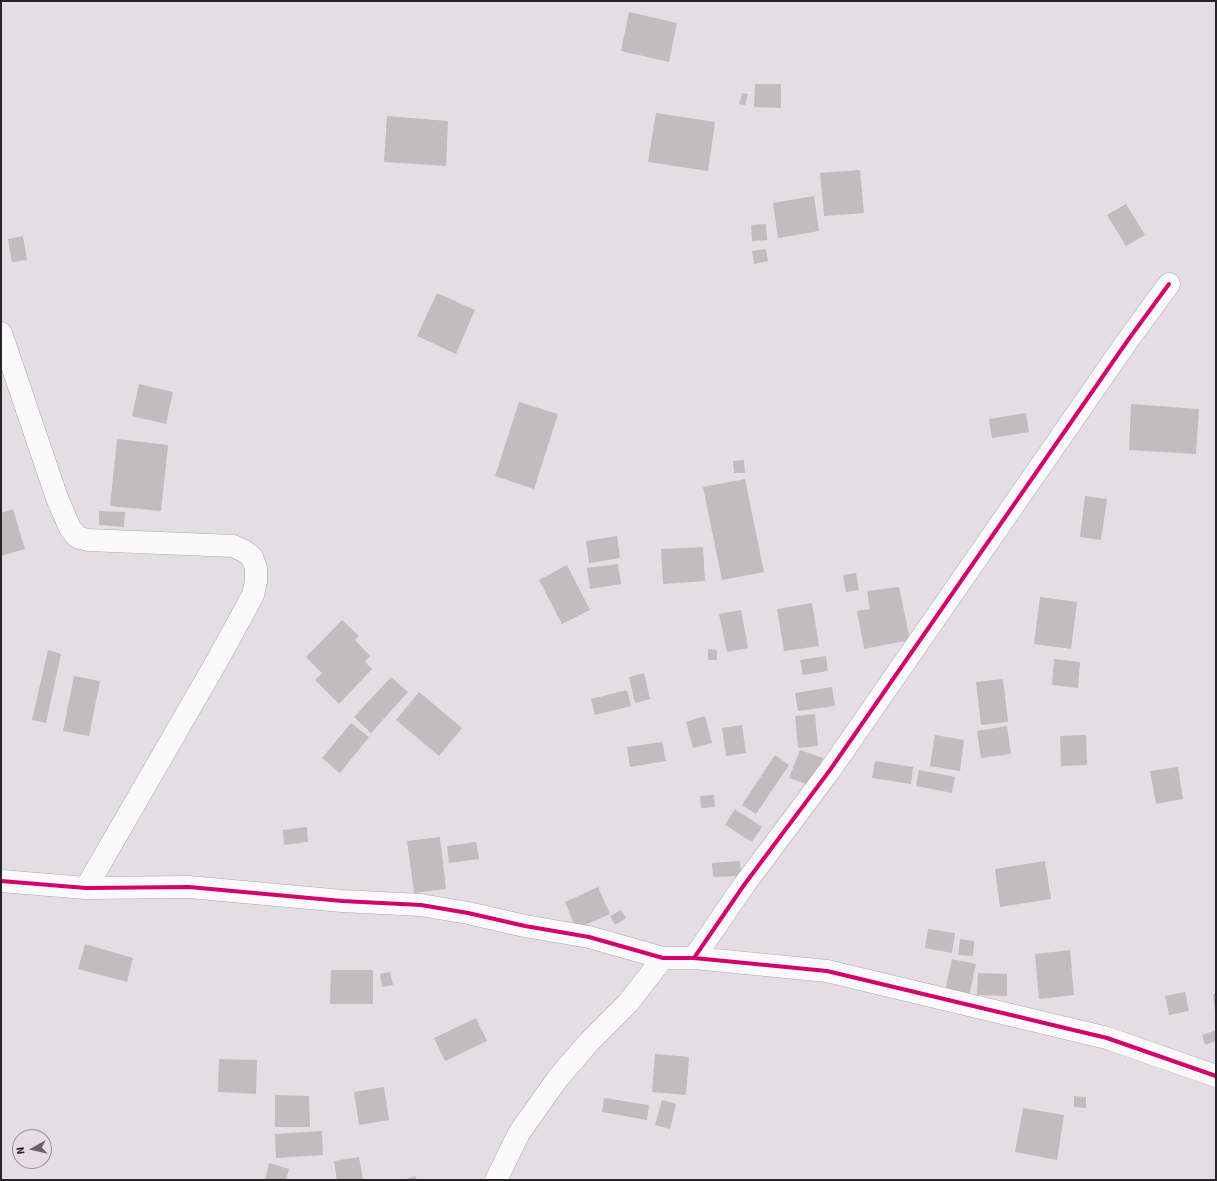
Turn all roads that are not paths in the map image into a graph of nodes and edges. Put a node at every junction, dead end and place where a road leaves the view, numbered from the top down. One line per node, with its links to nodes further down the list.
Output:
1 (1169, 284): 6 (street)
2 (1, 333): 4 (street)
3 (1, 881): 4 (street)
4 (86, 888): 5 (street)
5 (663, 958): 6 (street); 8 (street)
6 (694, 958): 7 (street)
7 (1216, 1076)
8 (496, 1180)

